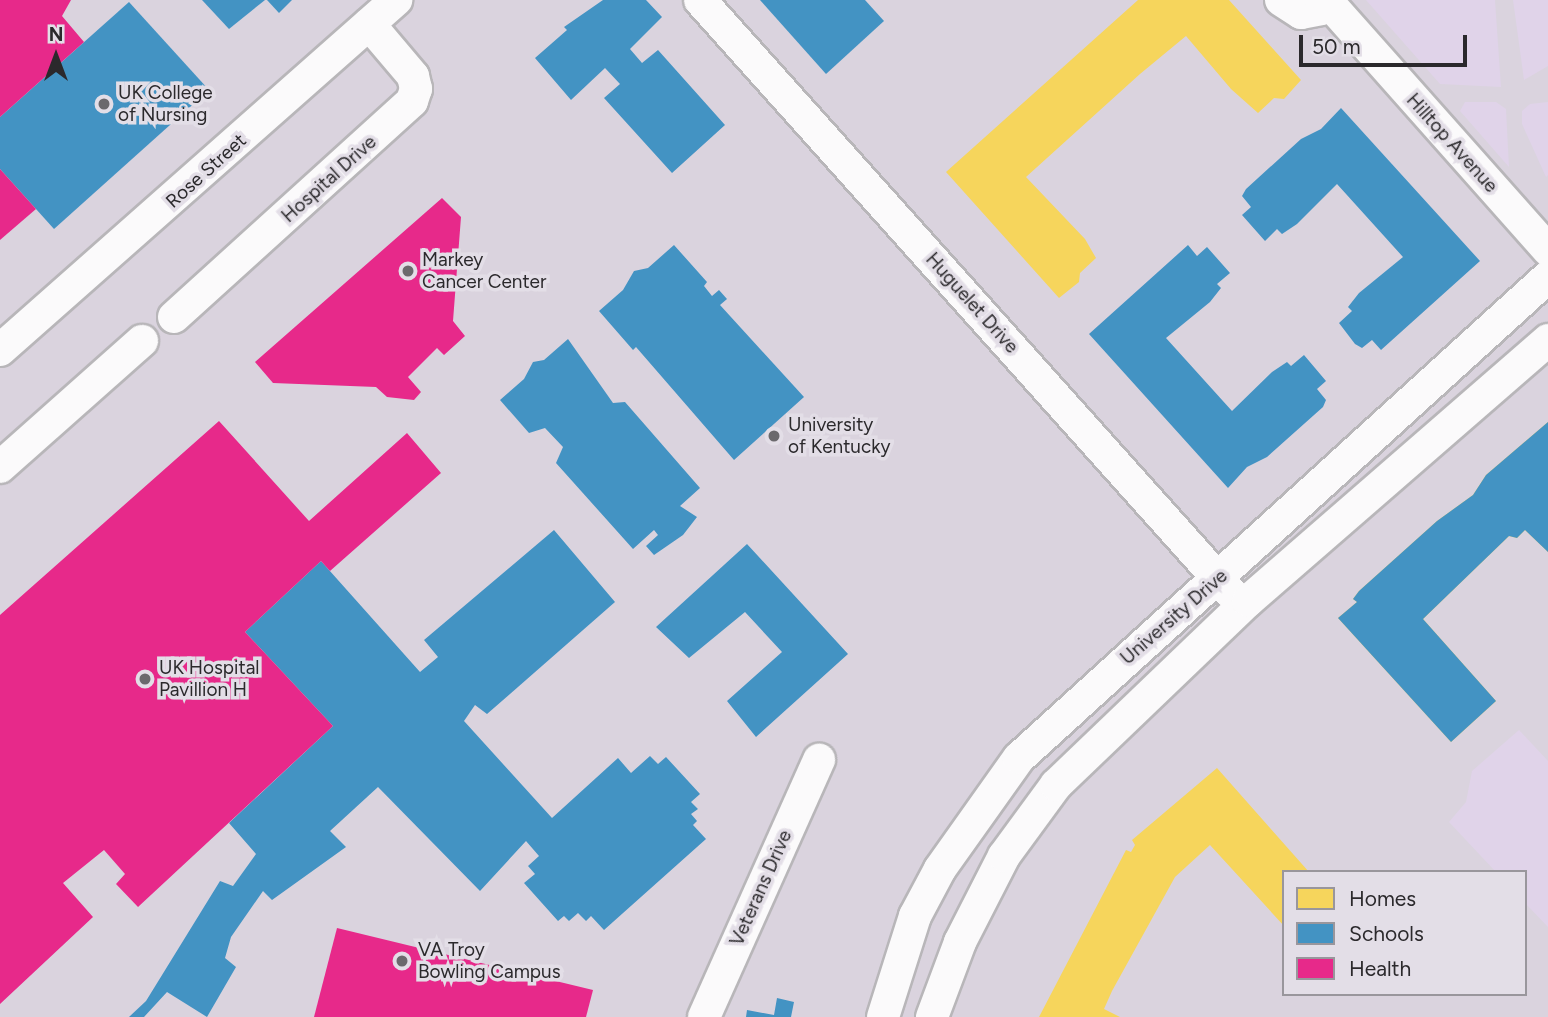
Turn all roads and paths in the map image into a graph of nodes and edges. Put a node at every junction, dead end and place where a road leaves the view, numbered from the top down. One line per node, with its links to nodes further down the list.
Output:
1 (396, 0): 5 (street, Rose Street)
2 (700, 0): 14 (street, Huguelet Drive)
3 (1281, 0): 4 (street)
4 (1330, 2): 6 (street, Hilltop Avenue)
5 (369, 24): 8 (street, Hospital Drive); 11 (street, Rose Street)
6 (1548, 250)
7 (1548, 276): 14 (street, University Drive)
8 (174, 317)
9 (1548, 340): 15 (street, University Drive)
10 (142, 341): 13 (street)
11 (8, 346): 12 (street)
12 (0, 370)
13 (0, 467)
14 (1218, 578): 15 (street, Huguelet Drive); 18 (street, University Drive)
15 (1243, 607): 19 (street, University Drive)
16 (819, 760): 17 (street, Veterans Drive)
17 (704, 1017)
18 (883, 1017)
19 (932, 1017)

